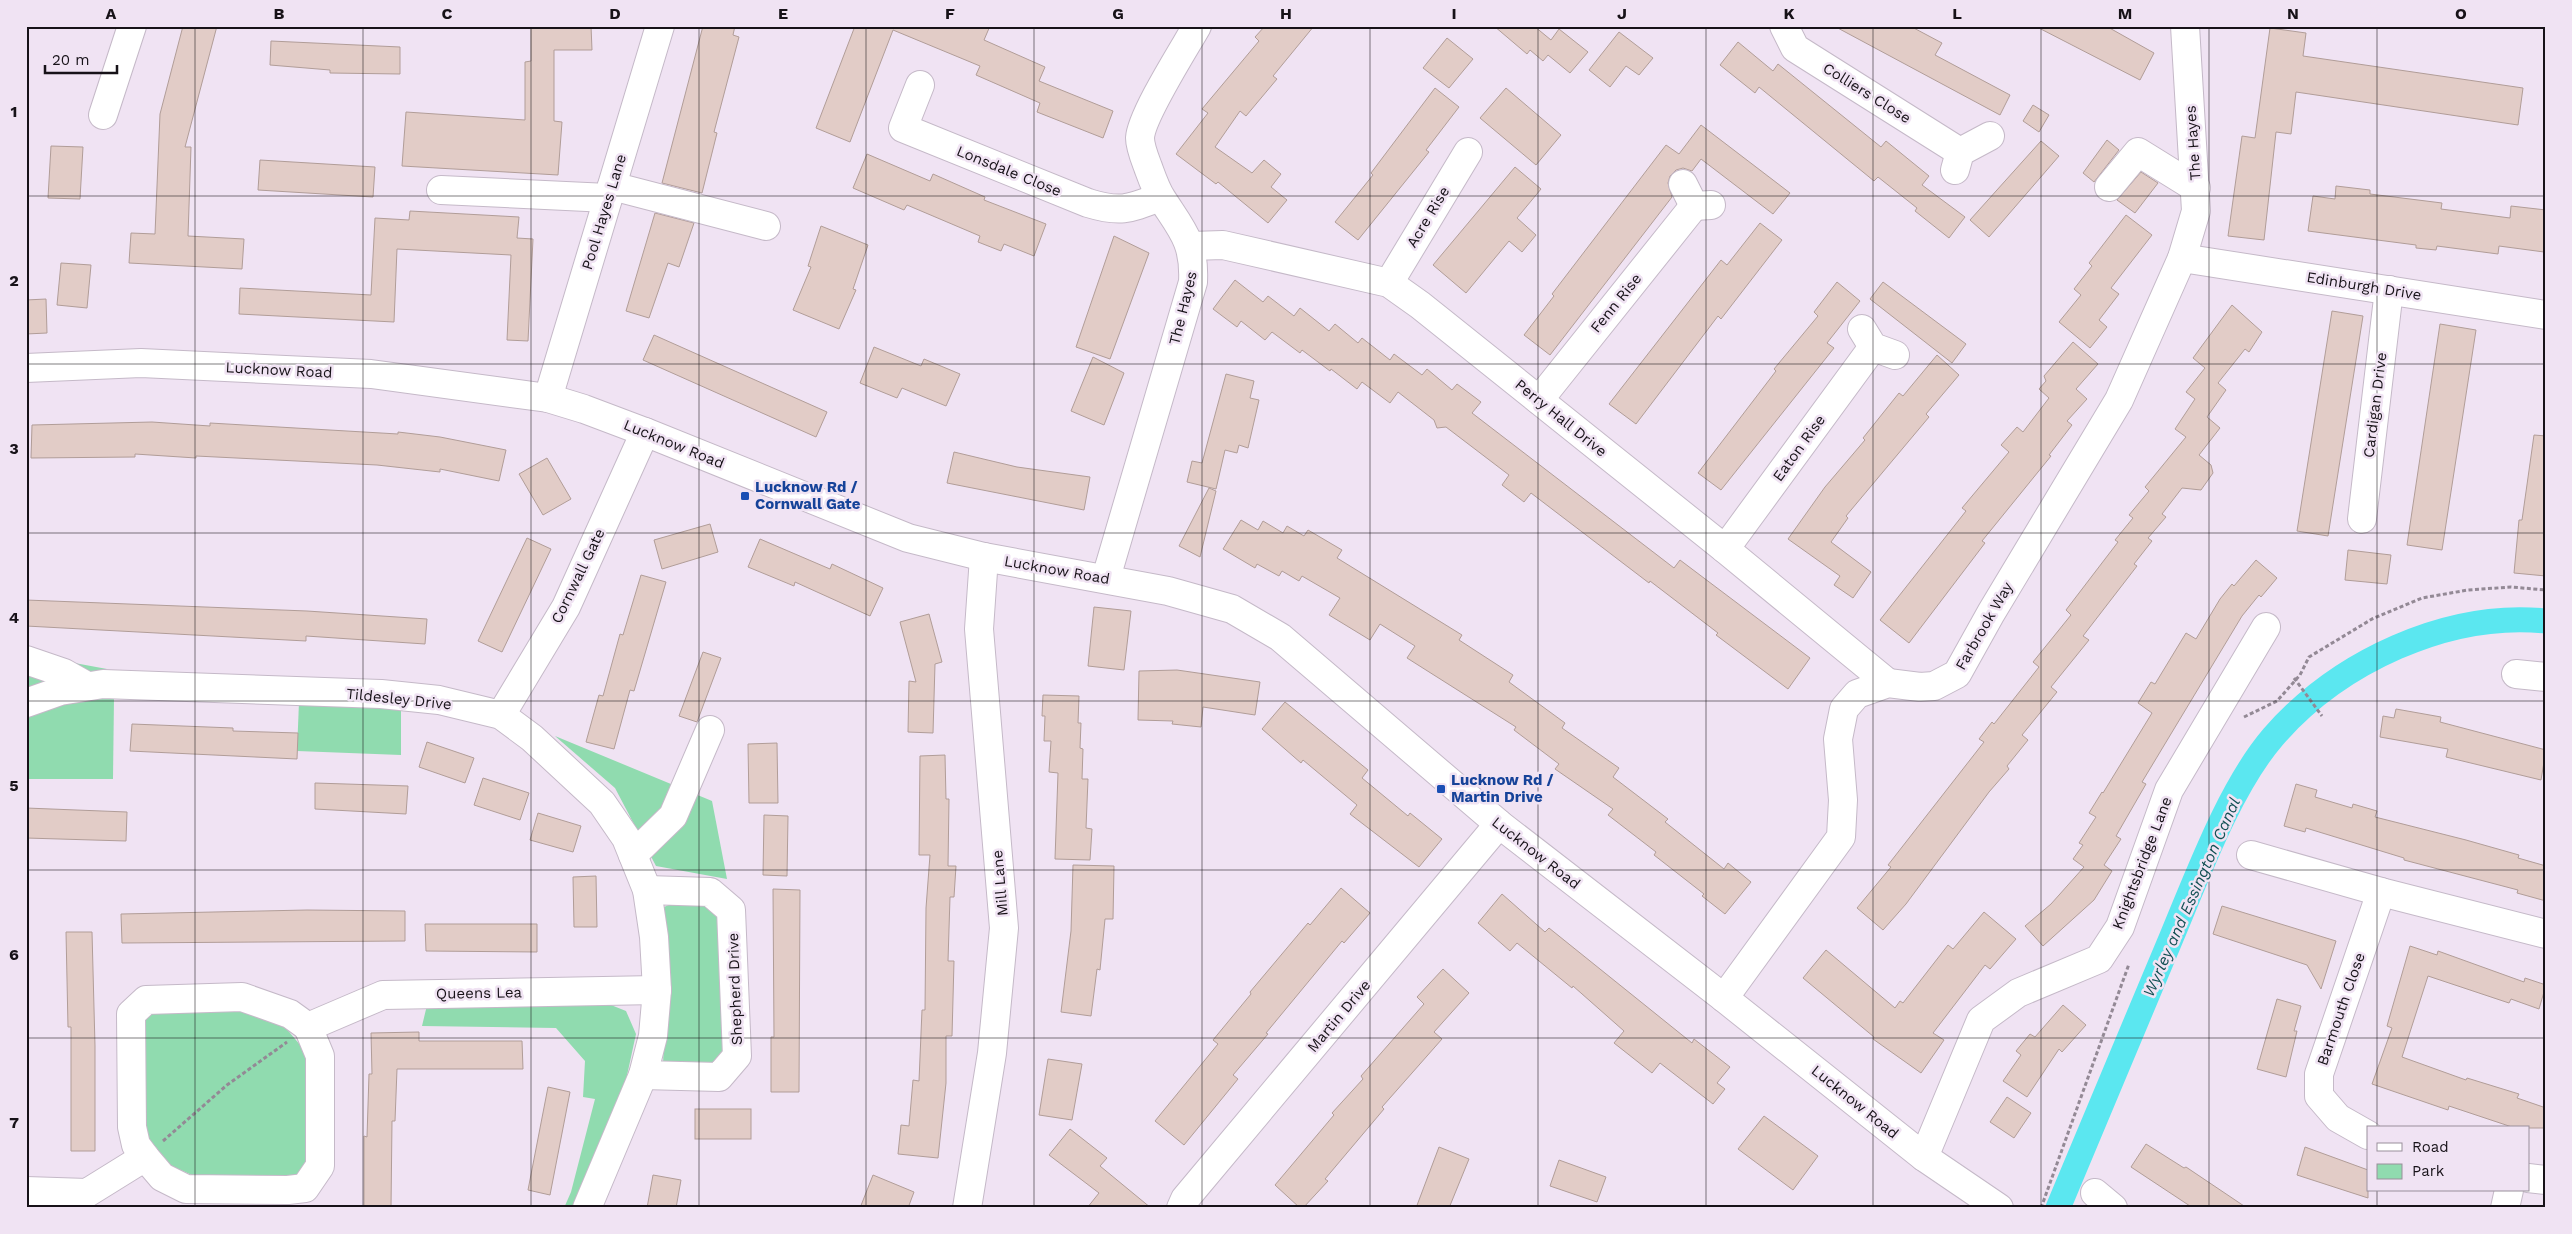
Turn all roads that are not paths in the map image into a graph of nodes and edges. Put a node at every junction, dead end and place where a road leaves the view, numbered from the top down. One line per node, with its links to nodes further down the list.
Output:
1 (132, 26): 7 (street)
2 (660, 26): 13 (street, Pool Hayes Lane)
3 (1197, 26): 14 (street, The Hayes)
4 (1784, 26): 8 (street, Colliers Close)
5 (2185, 26): 11 (street, The Hayes)
6 (920, 85): 14 (street, Lonsdale Close)
7 (103, 116)
8 (1990, 136)
9 (1471, 150): 19 (street, Acre Rise)
10 (2109, 187): 11 (street)
11 (2196, 188): 18 (street, The Hayes)
12 (441, 190): 13 (street)
13 (610, 192): 16 (street); 24 (street, Pool Hayes Lane)
14 (1160, 197): 17 (street, The Hayes)
15 (1696, 198): 25 (street, Fenn Rise)
16 (766, 226)
17 (1191, 246): 19 (street, Perry Hall Drive); 30 (street, The Hayes)
18 (2182, 258): 20 (street, Edinburgh Drive); 35 (street, Farbrook Way)
19 (1389, 283): 25 (street, Perry Hall Drive)
20 (2389, 290): 21 (street, Edinburgh Drive); 27 (street, Cardigan Drive)
21 (2546, 315)
22 (1877, 344): 28 (street, Eaton Rise)
23 (26, 368): 24 (street, Lucknow Road)
24 (548, 398): 26 (street, Lucknow Road)
25 (1539, 400): 28 (street, Perry Hall Drive)
26 (645, 432): 29 (street, Lucknow Road); 38 (street, Cornwall Gate)
27 (2362, 519)
28 (1725, 549): 35 (street, Perry Hall Drive)
29 (984, 557): 30 (street, Lucknow Road); 58 (street, Mill Lane)
30 (1106, 578): 40 (street, Lucknow Road)
31 (2266, 627): 52 (street, Knightsbridge Lane)
32 (26, 660): 36 (street)
33 (2516, 674): 34 (street)
34 (2546, 677)
35 (1888, 683): 47 (street, Farbrook Way)
36 (87, 686): 37 (street, Tildesley Drive); 38 (street, Tildesley Drive)
37 (26, 703)
38 (501, 715): 41 (street, Tildesley Drive)
39 (710, 730): 41 (street)
40 (1499, 824): 47 (street, Lucknow Road); 59 (street, Martin Drive)
41 (633, 855): 43 (street, Tildesley Drive)
42 (2251, 855): 44 (street)
43 (647, 890): 46 (street, Tildesley Drive); 49 (street, Shepherd Drive)
44 (2381, 892): 45 (street); 50 (street, Barmouth Close)
45 (2546, 934)
46 (657, 990): 48 (street, Queens Lea); 49 (street)
47 (1724, 998): 52 (street, Lucknow Road)
48 (308, 1027): 51 (street); 51 (street)
49 (643, 1075): 57 (street)
50 (2367, 1134)
51 (145, 1157): 55 (street)
52 (1924, 1157): 60 (street, Lucknow Road)
53 (2530, 1178): 54 (street)
54 (2546, 1180)
55 (26, 1191)
56 (2509, 1192): 61 (street)
57 (587, 1208)
58 (967, 1208)
59 (1181, 1208)
60 (1999, 1208)
61 (2505, 1208)

